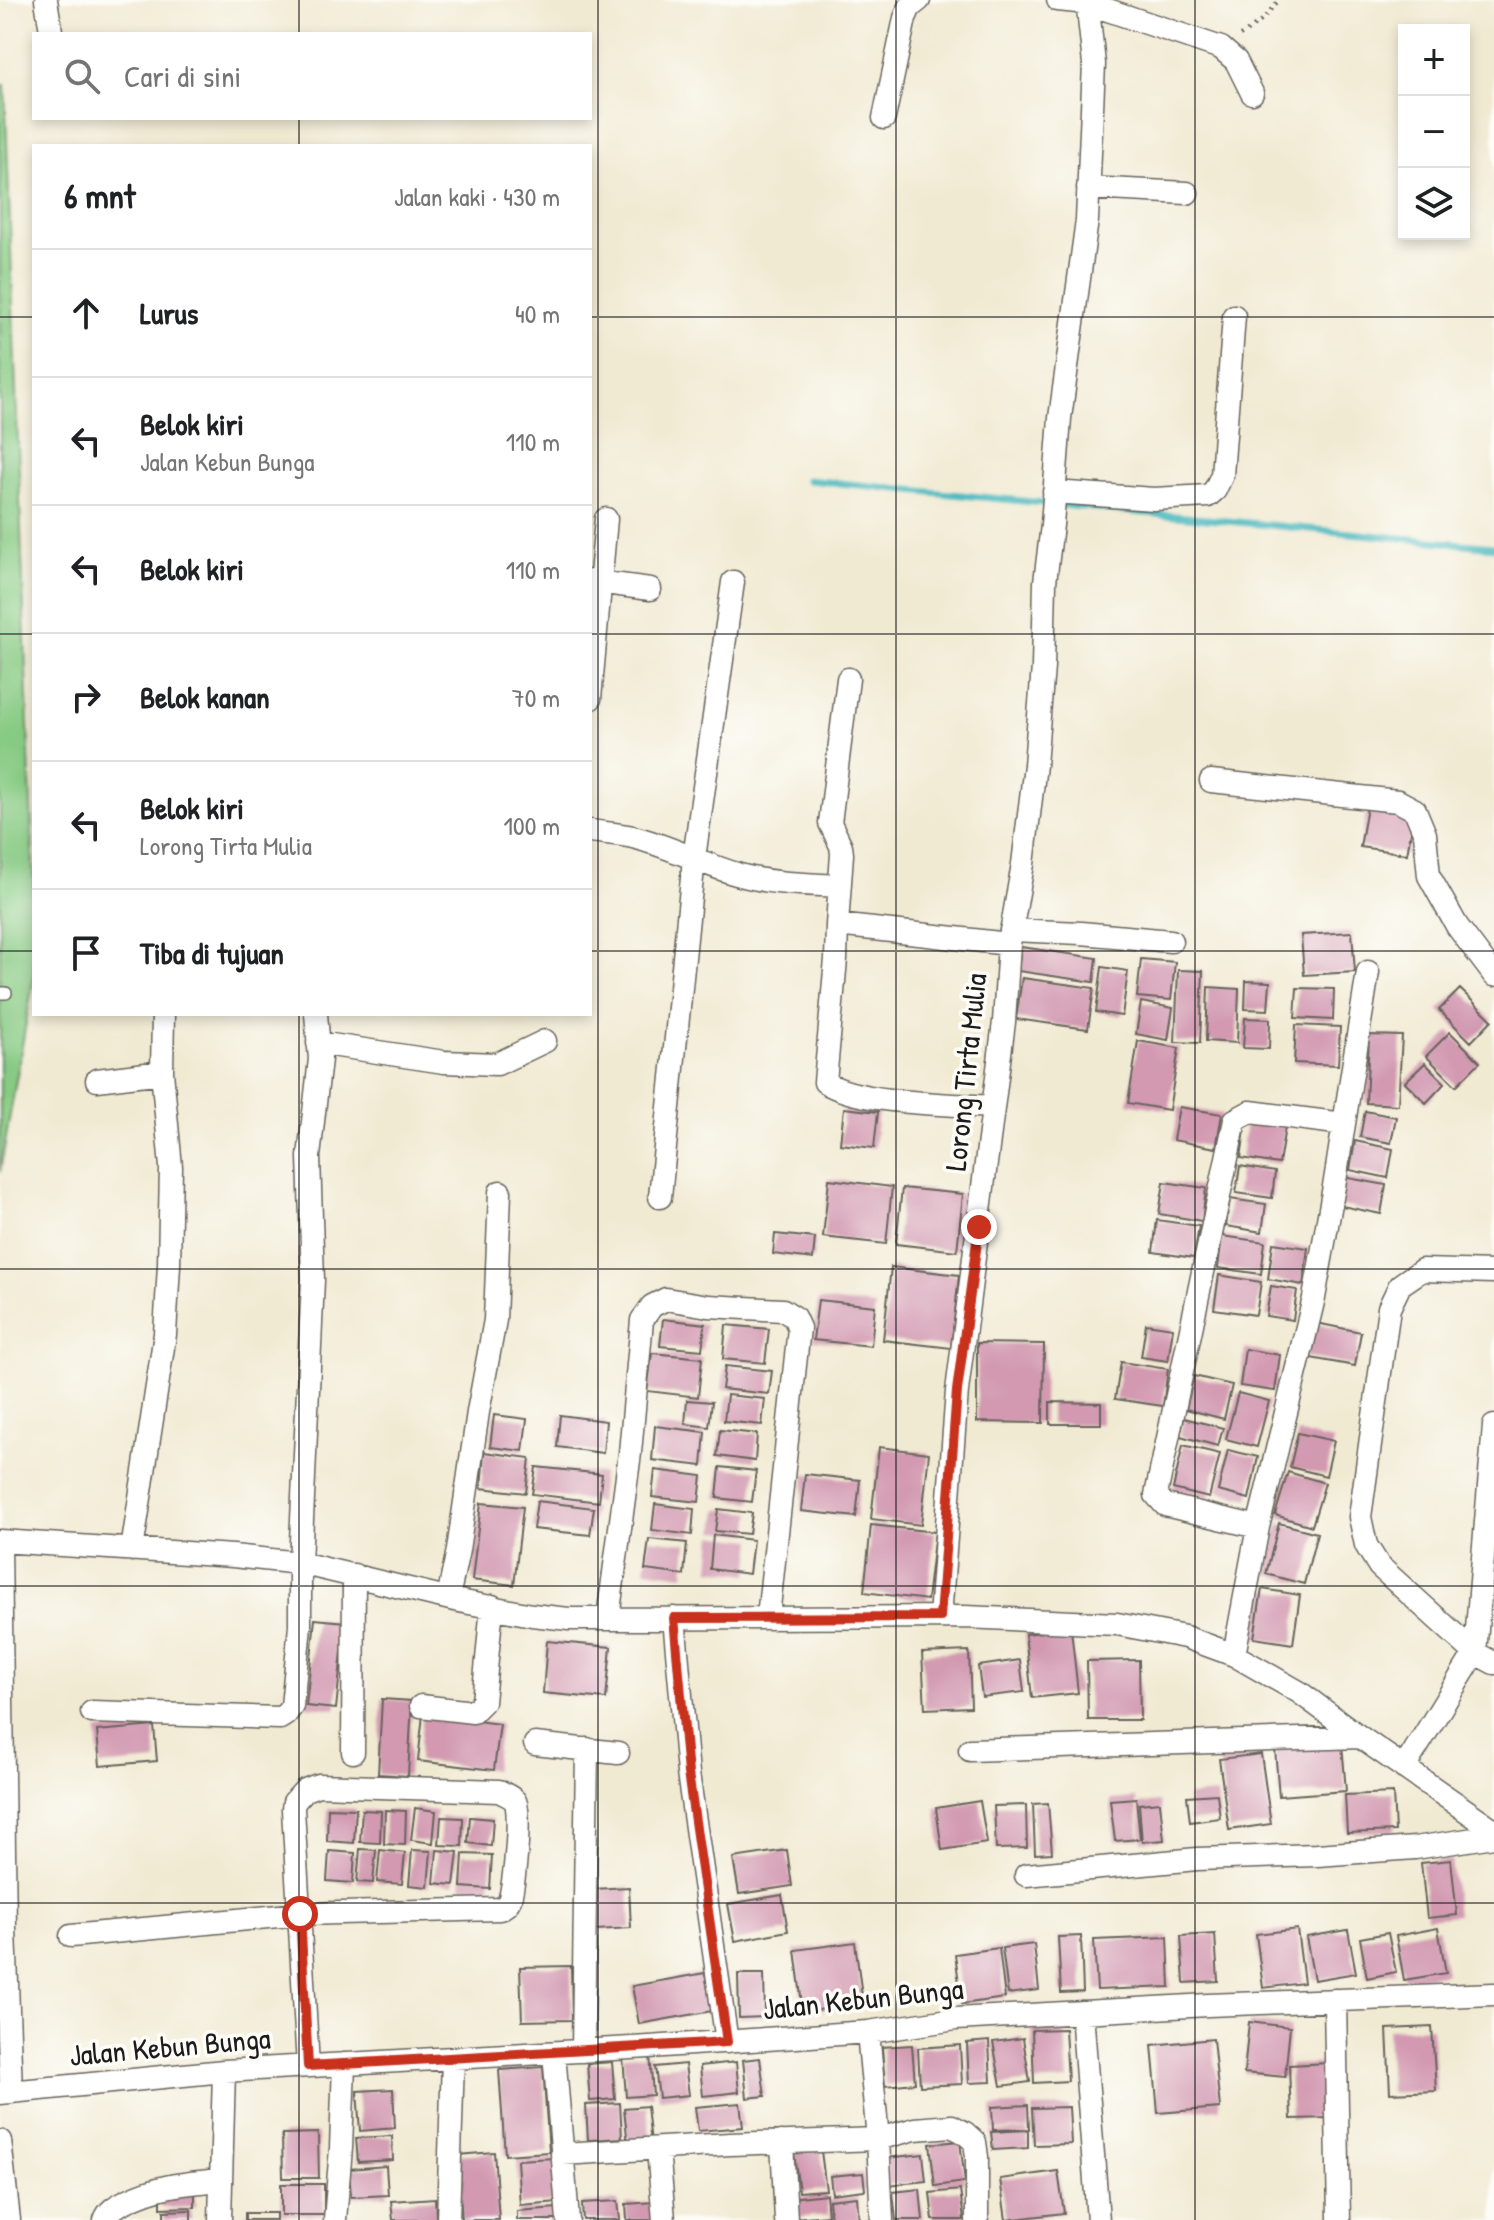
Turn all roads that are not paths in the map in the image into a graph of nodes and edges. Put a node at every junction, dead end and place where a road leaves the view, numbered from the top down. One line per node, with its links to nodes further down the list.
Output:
1 (46, 0): 5 (street)
2 (919, 0): 7 (street)
3 (1058, 0): 4 (street)
4 (1087, 2): 6 (street); 8 (street, Lorong Tirta Mulia)
5 (51, 31)
6 (1252, 93)
7 (884, 118)
8 (1088, 188): 9 (street); 11 (street, Lorong Tirta Mulia)
9 (1187, 193)
10 (1234, 316): 11 (street)
11 (1054, 494): 23 (street, Lorong Tirta Mulia)
12 (606, 519): 13 (street)
13 (595, 582): 15 (street); 16 (street)
14 (733, 582): 20 (street)
15 (650, 589)
16 (592, 652)
17 (848, 679): 21 (street)
18 (1211, 781): 26 (street)
19 (592, 831): 20 (street)
20 (694, 858): 21 (street); 36 (street)
21 (839, 886): 22 (street)
22 (837, 925): 23 (street); 33 (street)
23 (1010, 937): 24 (street); 33 (street, Lorong Tirta Mulia)
24 (1171, 941)
25 (1368, 972): 34 (street)
26 (1494, 975)
27 (163, 1016): 31 (street)
28 (316, 1016): 30 (street)
29 (545, 1041): 30 (street)
30 (318, 1043): 41 (street)
31 (162, 1072): 32 (street); 40 (street)
32 (97, 1080)
33 (992, 1107): 46 (street, Lorong Tirta Mulia)
34 (1344, 1124): 39 (street); 39 (street)
35 (500, 1192): 43 (street)
36 (660, 1197)
37 (1494, 1272): 50 (street)
38 (1494, 1426): 50 (street)
39 (1258, 1527): 49 (street)
40 (132, 1550): 41 (street); 75 (street)
41 (300, 1563): 42 (street); 52 (street)
42 (354, 1575): 43 (street); 57 (street)
43 (448, 1598): 44 (street)
44 (492, 1606): 47 (street); 51 (street)
45 (768, 1617): 46 (street); 47 (street); 48 (street)
46 (940, 1617): 49 (street)
47 (608, 1618): 48 (street)
48 (674, 1618): 68 (street)
49 (1234, 1655): 53 (street)
50 (1485, 1658): 59 (street)
51 (421, 1706)
52 (92, 1712)
53 (1360, 1737): 56 (street); 59 (street)
54 (535, 1744): 55 (street)
55 (587, 1749): 58 (street); 69 (street)
56 (970, 1750)
57 (353, 1752)
58 (618, 1753)
59 (1404, 1768): 60 (street)
60 (1494, 1833): 61 (street)
61 (1026, 1875)
62 (300, 1914): 62 (street); 63 (street); 73 (street)
63 (71, 1936)
64 (1494, 1994): 65 (street, Jalan Kebun Bunga)
65 (1335, 2000): 66 (street, Jalan Kebun Bunga); 93 (street)
66 (1082, 2012): 67 (street, Jalan Kebun Bunga); 92 (street)
67 (868, 2032): 68 (street, Jalan Kebun Bunga); 76 (street)
68 (727, 2042): 69 (street, Jalan Kebun Bunga)
69 (583, 2051): 70 (street, Jalan Kebun Bunga)
70 (554, 2053): 71 (street, Jalan Kebun Bunga); 80 (street)
71 (453, 2058): 72 (street, Jalan Kebun Bunga); 86 (street)
72 (344, 2064): 73 (street, Jalan Kebun Bunga); 85 (street)
73 (308, 2066): 74 (street, Jalan Kebun Bunga)
74 (224, 2071): 75 (street, Jalan Kebun Bunga); 81 (street)
75 (5, 2092)
76 (878, 2139): 78 (street); 90 (street); 91 (street)
77 (0, 2141): 82 (street)
78 (782, 2142): 79 (street); 89 (street)
79 (658, 2149): 80 (street); 88 (street)
80 (562, 2154): 87 (street)
81 (220, 2180): 83 (street); 84 (street)
82 (6, 2212)
83 (105, 2220)
84 (220, 2220)
85 (335, 2220)
86 (448, 2220)
87 (568, 2220)
88 (664, 2220)
89 (786, 2220)
90 (882, 2220)
91 (977, 2220)
92 (1098, 2220)
93 (1339, 2220)

